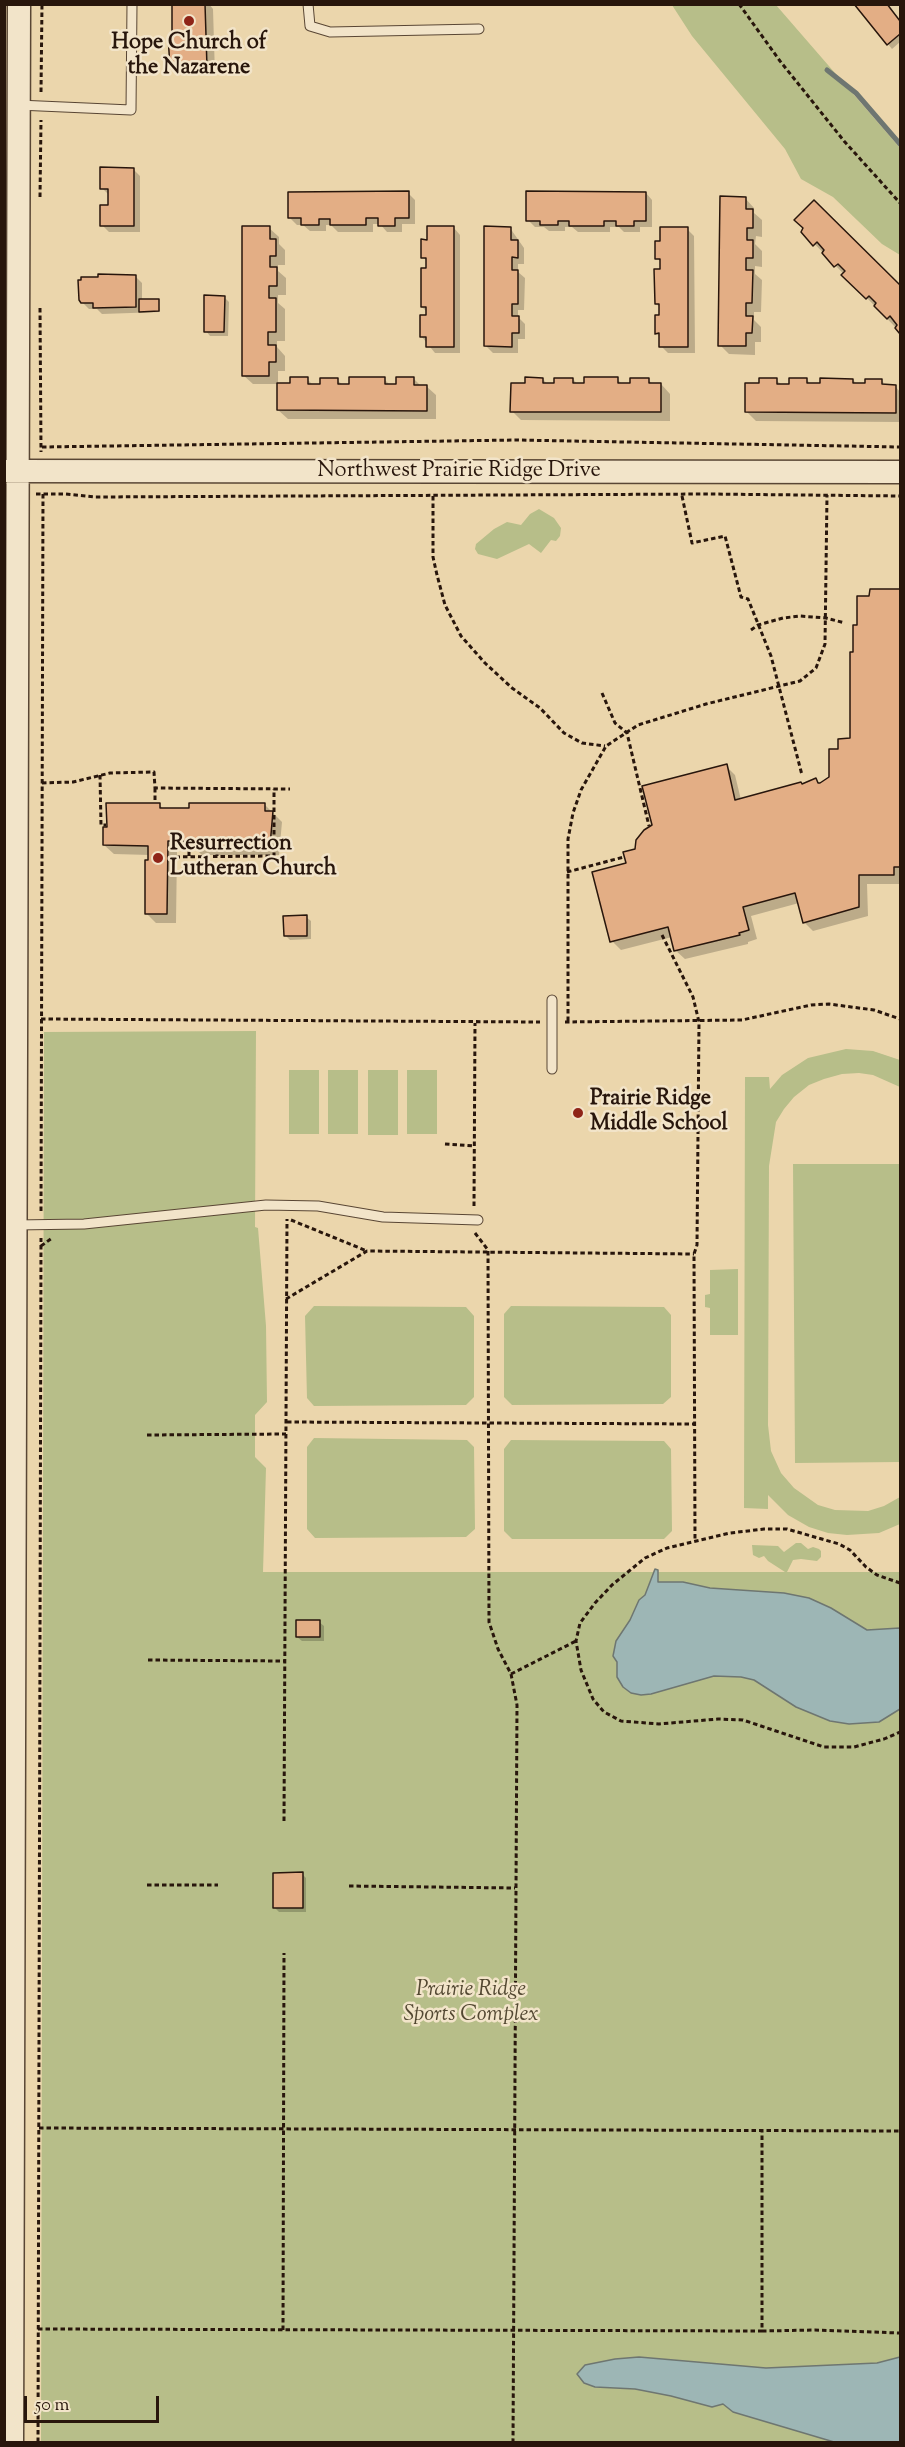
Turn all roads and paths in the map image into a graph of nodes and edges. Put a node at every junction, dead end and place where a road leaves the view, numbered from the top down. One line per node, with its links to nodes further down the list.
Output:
1 (19, 4): 6 (street)
2 (132, 4): 6 (lane)
3 (308, 4): 5 (lane)
4 (739, 4): 7 (path)
5 (479, 29)
6 (18, 105): 9 (street)
7 (900, 203)
8 (900, 447): 9 (path)
9 (18, 448): 11 (street)
10 (900, 471): 12 (street, Northwest Prairie Ridge Drive)
11 (13, 479): 12 (street, Northwest Prairie Ridge Drive); 12 (path); 56 (street)
12 (42, 483): 14 (path); 27 (path)
13 (827, 495): 15 (path); 16 (path); 17 (path)
14 (433, 496): 15 (path); 24 (path)
15 (682, 496): 19 (path)
16 (900, 496)
17 (826, 618): 18 (path); 19 (path); 21 (path)
18 (845, 623)
19 (758, 625): 20 (path); 21 (path)
20 (751, 630)
21 (779, 686): 23 (path); 26 (path)
22 (602, 693): 23 (path)
23 (627, 733): 24 (path); 33 (path)
24 (606, 746): 40 (path)
25 (100, 775): 27 (path); 28 (path); 32 (path)
26 (802, 775)
27 (42, 783): 44 (path)
28 (155, 788): 29 (path); 31 (path)
29 (274, 789): 30 (path); 38 (path)
30 (290, 789)
31 (155, 803)
32 (106, 825)
33 (649, 826)
34 (189, 841): 37 (path)
35 (217, 847): 38 (path)
36 (168, 856): 37 (path)
37 (189, 856): 38 (path)
38 (217, 856)
39 (624, 856): 40 (path)
40 (567, 872): 46 (path)
41 (662, 935): 47 (path)
42 (552, 1000): 45 (lane)
43 (900, 1018): 47 (path)
44 (41, 1019): 48 (path); 55 (path)
45 (552, 1022): 46 (path); 48 (path); 49 (lane)
46 (568, 1022): 47 (path)
47 (699, 1022): 61 (path)
48 (475, 1023): 51 (path)
49 (552, 1069)
50 (445, 1144): 51 (path)
51 (474, 1146): 54 (path)
52 (276, 1219): 53 (path)
53 (287, 1219): 60 (path); 62 (path)
54 (476, 1220): 55 (lane); 59 (path)
55 (41, 1225): 56 (lane); 58 (path)
56 (15, 1226): 91 (street)
57 (59, 1238): 58 (path)
58 (41, 1246): 81 (path)
59 (488, 1250): 60 (path); 61 (path); 64 (path)
60 (367, 1251): 62 (path)
61 (694, 1254): 65 (path)
62 (286, 1299): 63 (path)
63 (287, 1422): 64 (path); 67 (path)
64 (489, 1423): 65 (path); 73 (path)
65 (695, 1424): 68 (path)
66 (147, 1434): 67 (path)
67 (287, 1434): 72 (path)
68 (696, 1541): 69 (path); 70 (path)
69 (900, 1583)
70 (576, 1641): 73 (path); 74 (path)
71 (148, 1660): 72 (path)
72 (285, 1661): 75 (path)
73 (511, 1674): 79 (path)
74 (900, 1732)
75 (284, 1821)
76 (147, 1885): 77 (path)
77 (218, 1886)
78 (349, 1886): 79 (path)
79 (516, 1888): 83 (path)
80 (284, 1953): 82 (path)
81 (39, 2128): 82 (path); 86 (path)
82 (284, 2128): 83 (path); 87 (path)
83 (515, 2129): 84 (path); 89 (path)
84 (762, 2131): 85 (path); 88 (path)
85 (900, 2131)
86 (38, 2329): 87 (path); 92 (path)
87 (284, 2331): 89 (path)
88 (762, 2331): 89 (path); 90 (path)
89 (513, 2332): 93 (path)
90 (900, 2333)
91 (12, 2442)
92 (38, 2442)
93 (513, 2442)

